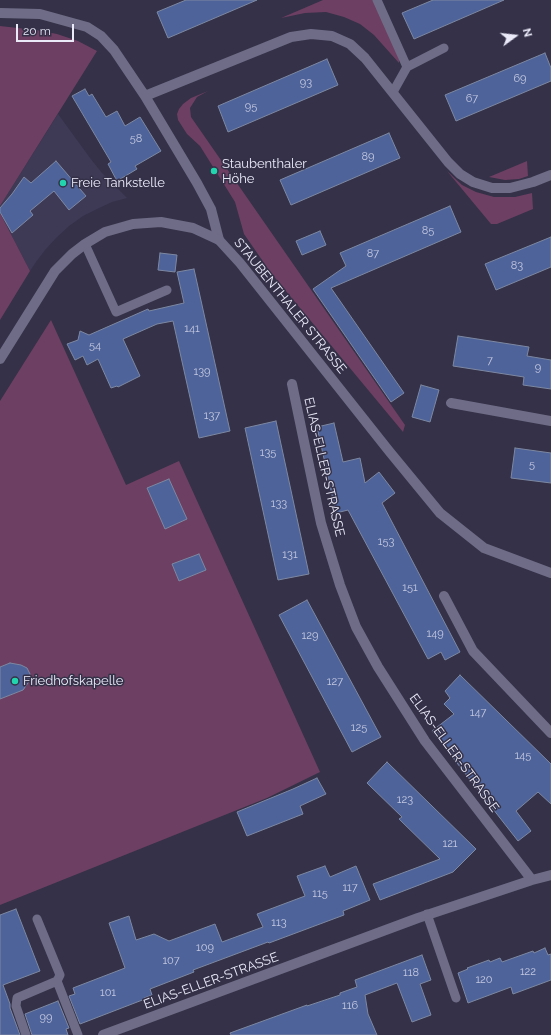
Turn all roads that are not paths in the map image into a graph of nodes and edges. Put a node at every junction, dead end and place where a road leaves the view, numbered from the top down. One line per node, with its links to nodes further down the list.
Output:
1 (377, 0): 4 (lane)
2 (0, 12): 6 (street)
3 (444, 48): 4 (lane)
4 (406, 67): 5 (lane)
5 (393, 92): 6 (street); 7 (street)
6 (145, 96): 8 (street)
7 (551, 176)
8 (219, 240): 9 (street, STAUBENTHALER STRASSE); 15 (street, STAUBENTHALER STRASSE)
9 (85, 244): 10 (lane); 11 (street, STAUBENTHALER STRASSE)
10 (167, 290)
11 (0, 359)
12 (292, 384): 19 (street, ELIAS-ELLER-STRASSE)
13 (451, 403): 14 (street)
14 (551, 421)
15 (551, 573)
16 (444, 596): 17 (street)
17 (551, 733)
18 (551, 875): 19 (street, ELIAS-ELLER-STRASSE)
19 (532, 880): 20 (street, ELIAS-ELLER-STRASSE)
20 (427, 914): 23 (lane); 26 (street, ELIAS-ELLER-STRASSE)
21 (37, 919): 22 (lane)
22 (57, 981): 24 (lane); 25 (lane)
23 (456, 998)
24 (26, 1035)
25 (78, 1035)
26 (103, 1035)

